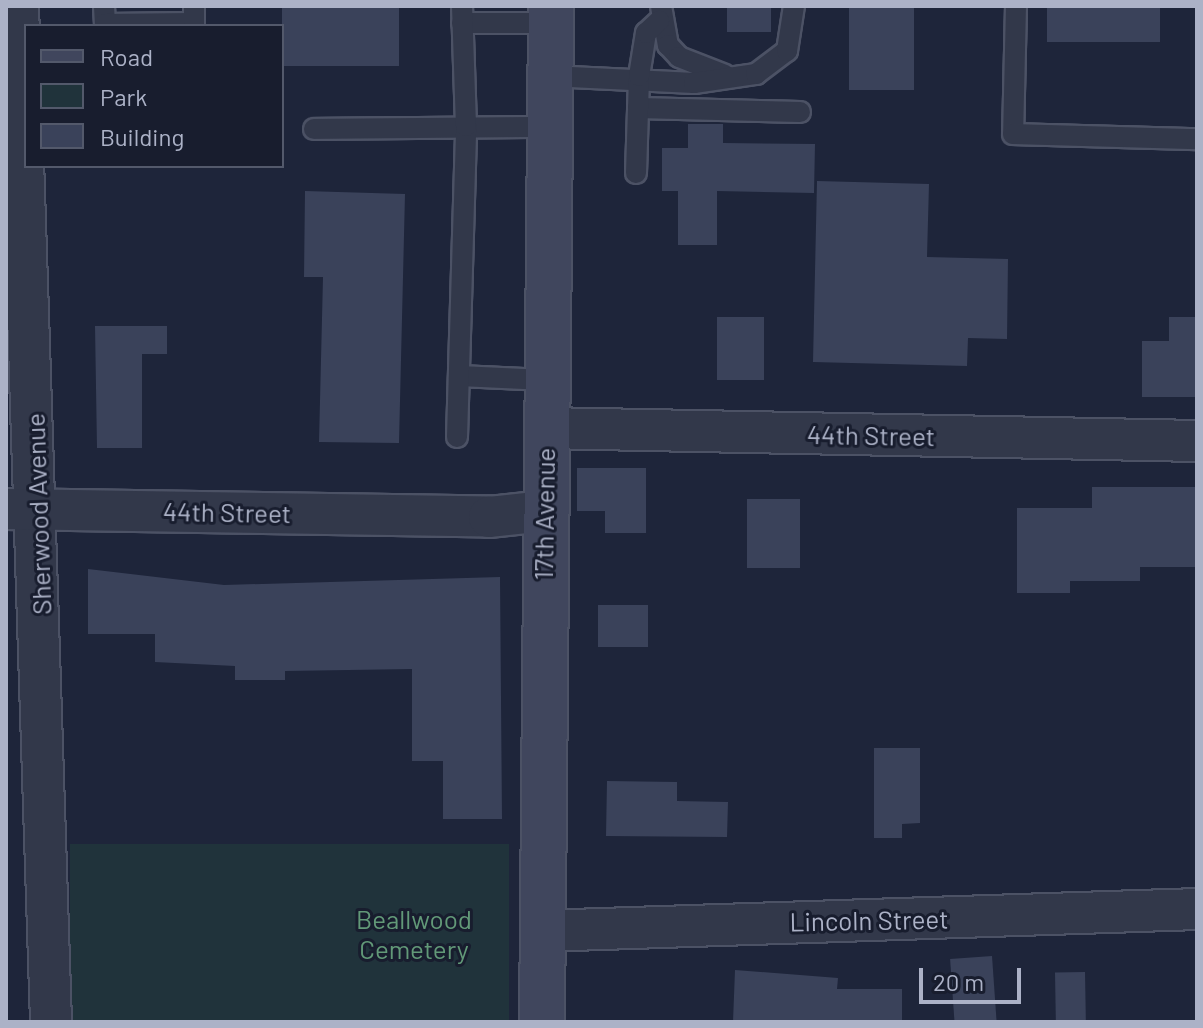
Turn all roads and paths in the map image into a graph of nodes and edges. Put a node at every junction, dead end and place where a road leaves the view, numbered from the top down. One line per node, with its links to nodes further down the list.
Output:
1 (18, 6): 12 (street, Sherwood Avenue)
2 (104, 6): 3 (lane)
3 (194, 6)
4 (794, 6): 9 (lane)
5 (1016, 6): 18 (lane)
6 (462, 14): 8 (lane); 15 (lane)
7 (660, 14): 9 (lane); 11 (lane)
8 (551, 15): 10 (street, 17th Avenue)
9 (725, 75): 11 (lane)
10 (550, 76): 11 (lane); 16 (street, 17th Avenue)
11 (639, 76): 13 (lane)
12 (14, 108): 22 (street, Sherwood Avenue)
13 (638, 108): 14 (lane); 19 (lane)
14 (800, 112)
15 (466, 126): 16 (lane); 17 (lane); 20 (lane)
16 (549, 127): 21 (street, 17th Avenue)
17 (314, 129)
18 (1197, 139)
19 (636, 173)
20 (459, 376): 21 (lane); 24 (lane)
21 (546, 380): 23 (street, 17th Avenue)
22 (20, 386): 26 (street, Sherwood Avenue)
23 (545, 428): 25 (street, 44th Street); 27 (street, 17th Avenue)
24 (457, 437)
25 (1197, 441)
26 (22, 509): 27 (street, 44th Street); 30 (street, Sherwood Avenue)
27 (544, 511): 29 (street, 17th Avenue)
28 (1197, 909): 29 (street, Lincoln Street)
29 (542, 931): 31 (street, 17th Avenue)
30 (51, 1022)
31 (542, 1022)

